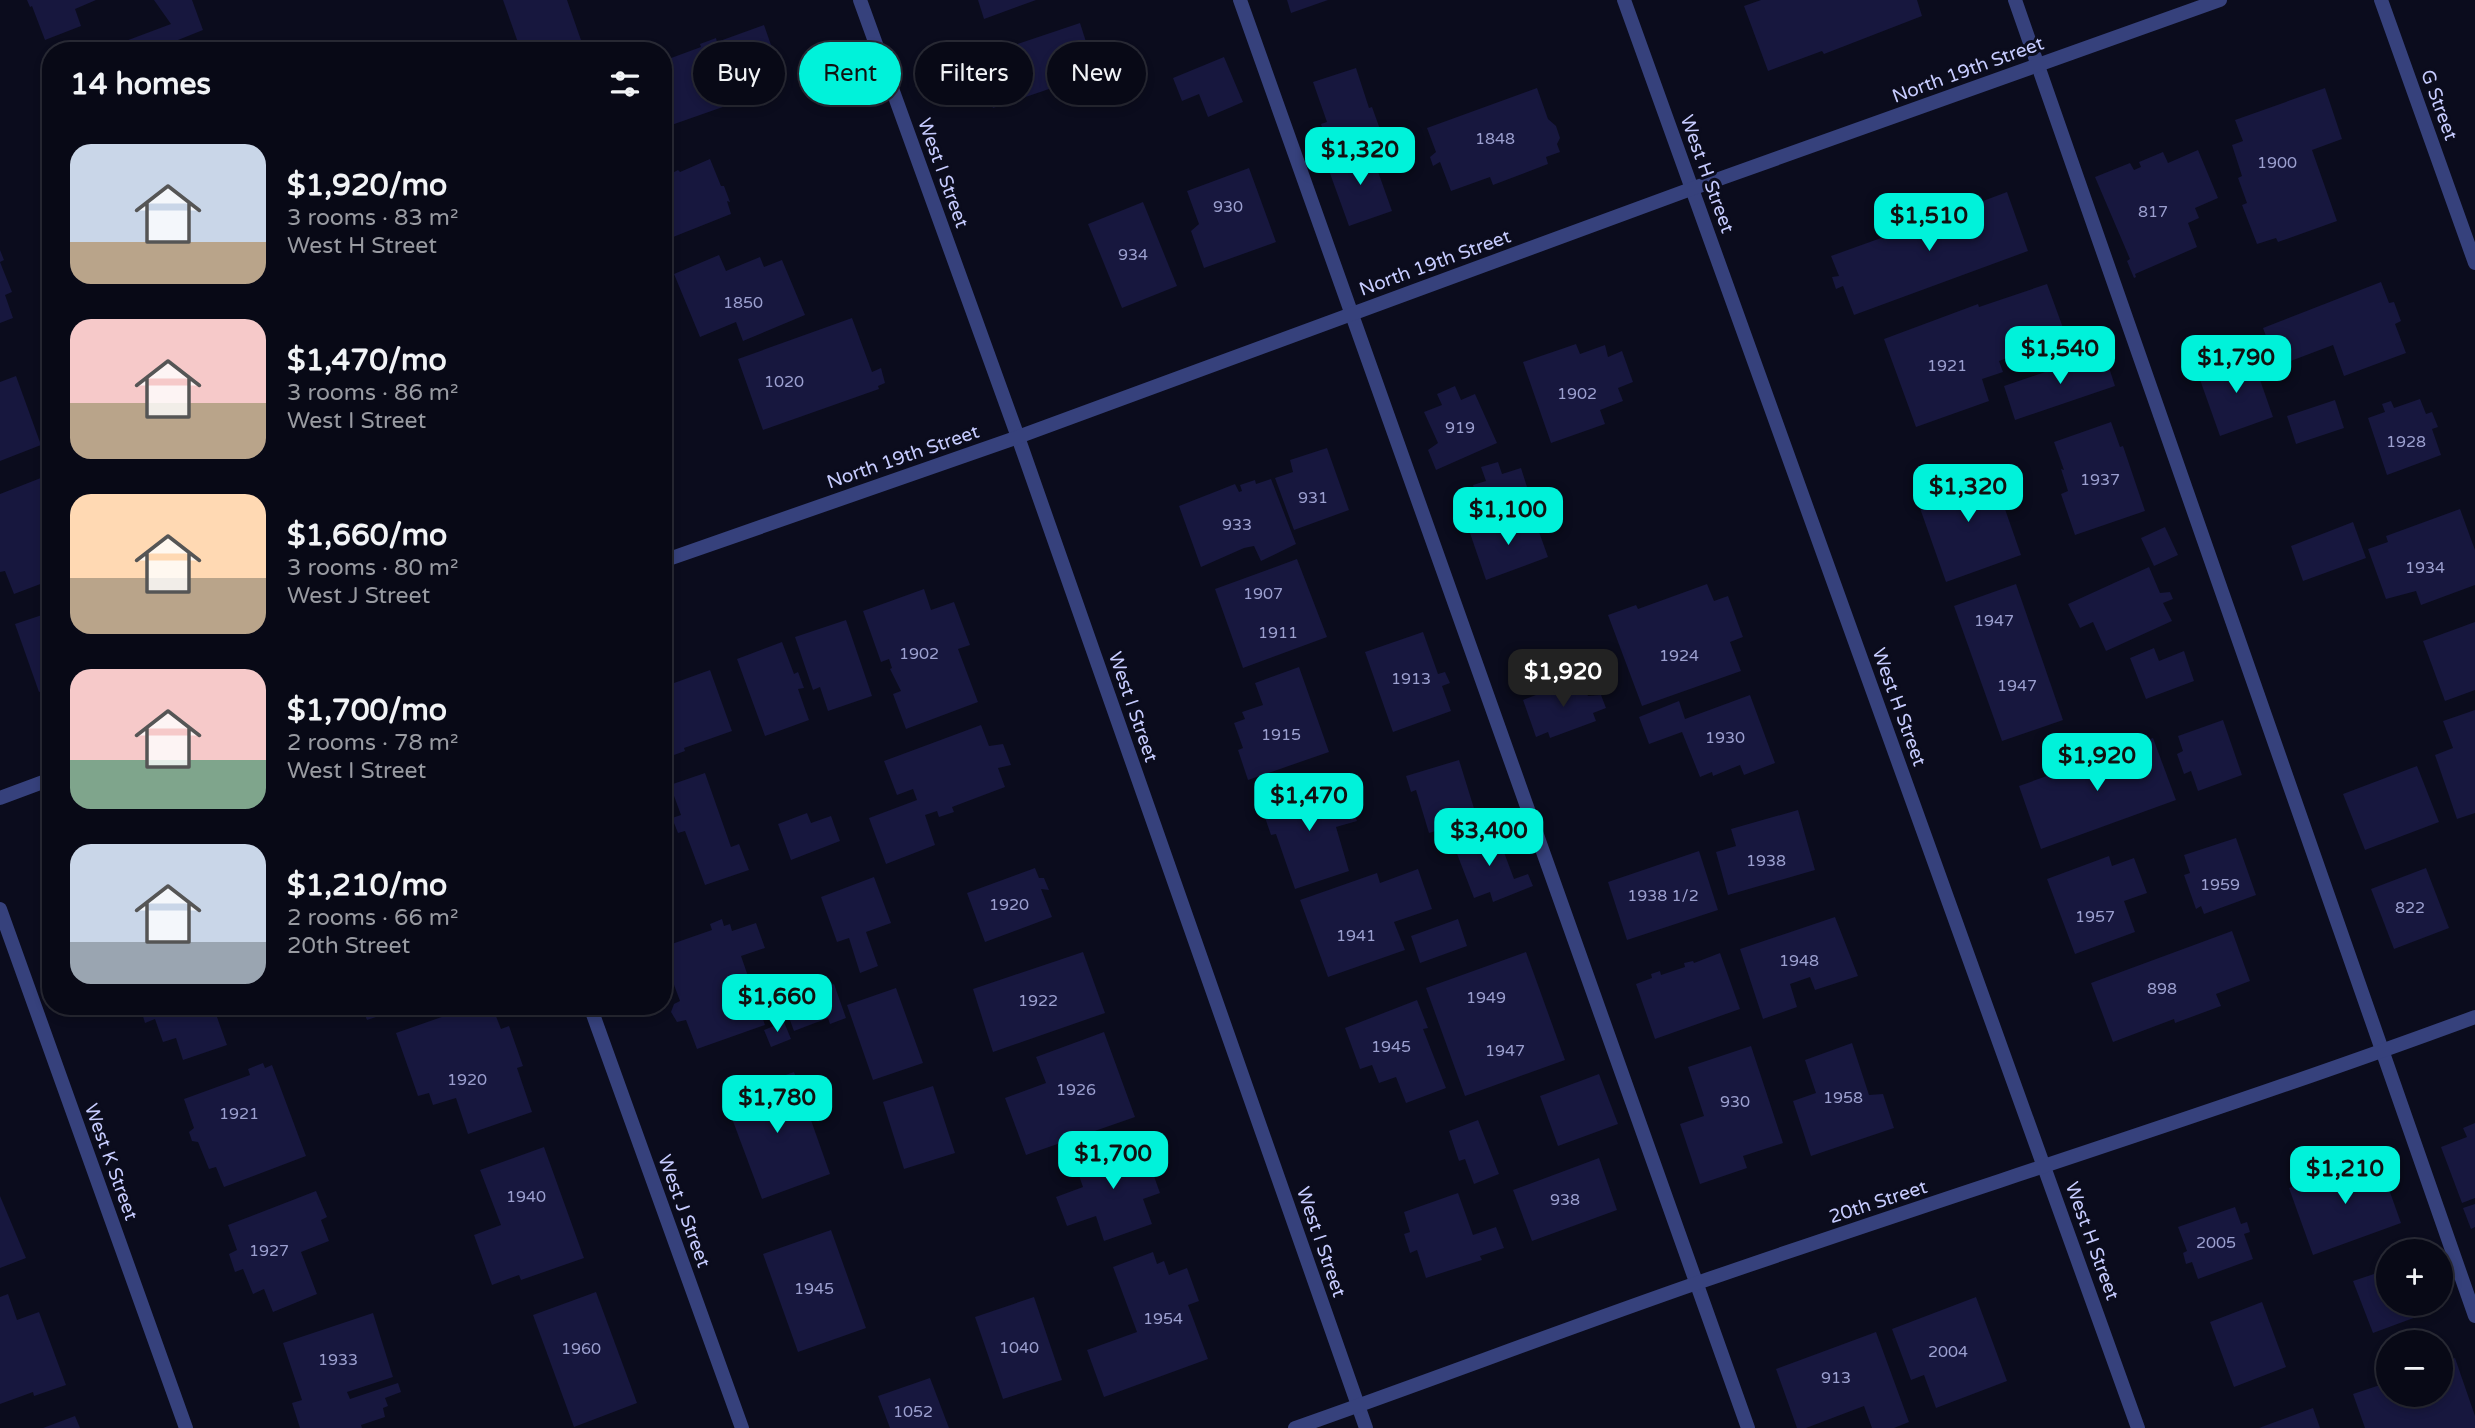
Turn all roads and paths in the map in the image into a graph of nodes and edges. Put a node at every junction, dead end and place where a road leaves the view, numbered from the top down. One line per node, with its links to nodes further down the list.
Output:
1 (860, 0): 11 (street, West I Street)
2 (1240, 0): 10 (street)
3 (1624, 0): 8 (street, West H Street)
4 (2015, 0): 7 (street)
5 (2220, 0): 7 (street, North 19th Street)
6 (2381, 0): 9 (street, G Street)
7 (2038, 65): 8 (street, North 19th Street); 18 (street)
8 (1691, 189): 10 (street, North 19th Street); 19 (street, West H Street)
9 (2475, 263)
10 (1353, 313): 11 (street, North 19th Street); 20 (street)
11 (1018, 437): 12 (street, North 19th Street); 22 (street, West I Street)
12 (672, 558)
13 (42, 782): 14 (street)
14 (0, 798)
15 (0, 909): 23 (street, West K Street)
16 (593, 1015): 24 (street, West J Street)
17 (2475, 1017): 18 (street, 20th Street)
18 (2381, 1051): 19 (street, 20th Street); 21 (street)
19 (2045, 1167): 20 (street, 20th Street); 28 (street, West H Street)
20 (1697, 1283): 22 (street, 20th Street); 27 (street)
21 (2475, 1316)
22 (1358, 1406): 25 (street, 20th Street); 26 (street, West I Street)
23 (186, 1428)
24 (742, 1428)
25 (1295, 1428)
26 (1366, 1428)
27 (1748, 1428)
28 (2138, 1428)

